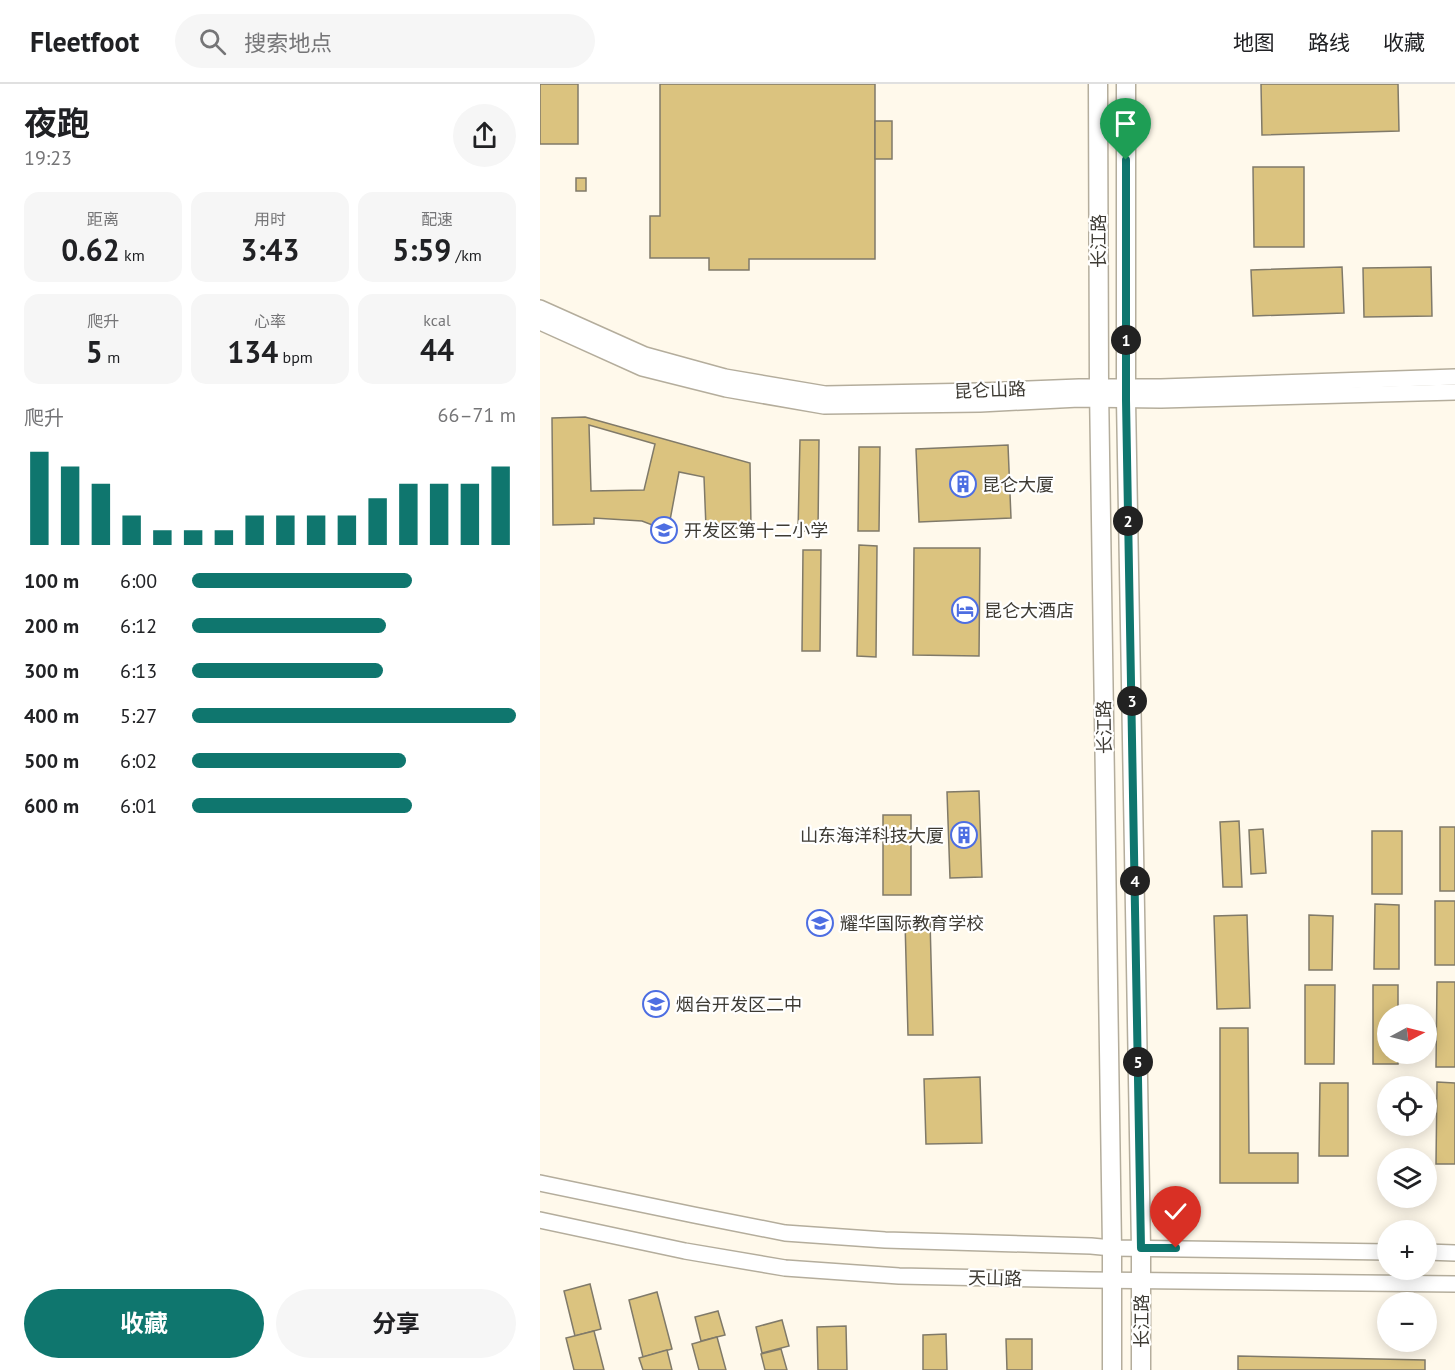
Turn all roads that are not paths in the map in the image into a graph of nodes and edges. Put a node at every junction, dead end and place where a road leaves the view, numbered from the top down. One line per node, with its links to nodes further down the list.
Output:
1 (1098, 84): 7 (main road, 长江路)
2 (1125, 84): 8 (main road, 长江路)
3 (540, 308): 7 (street, 昆仑山路)
4 (540, 322): 7 (street, 昆仑山路)
5 (1455, 377): 8 (street, 昆仑山路)
6 (1455, 392): 8 (street, 昆仑山路)
7 (1099, 394): 8 (street, 昆仑山路); 11 (main road, 长江路)
8 (1126, 394): 12 (main road, 长江路)
9 (540, 1183): 11 (street, 天山路)
10 (540, 1220): 16 (street, 天山路)
11 (1112, 1248): 12 (street, 天山路); 16 (main road, 长江路)
12 (1141, 1248): 13 (street, 天山路); 17 (main road, 长江路)
13 (1377, 1252)
14 (1437, 1252): 15 (street)
15 (1455, 1253)
16 (1112, 1280): 17 (street, 天山路); 19 (main road, 长江路)
17 (1140, 1280): 18 (street, 天山路); 20 (main road, 长江路)
18 (1455, 1284)
19 (1112, 1370)
20 (1141, 1370)

